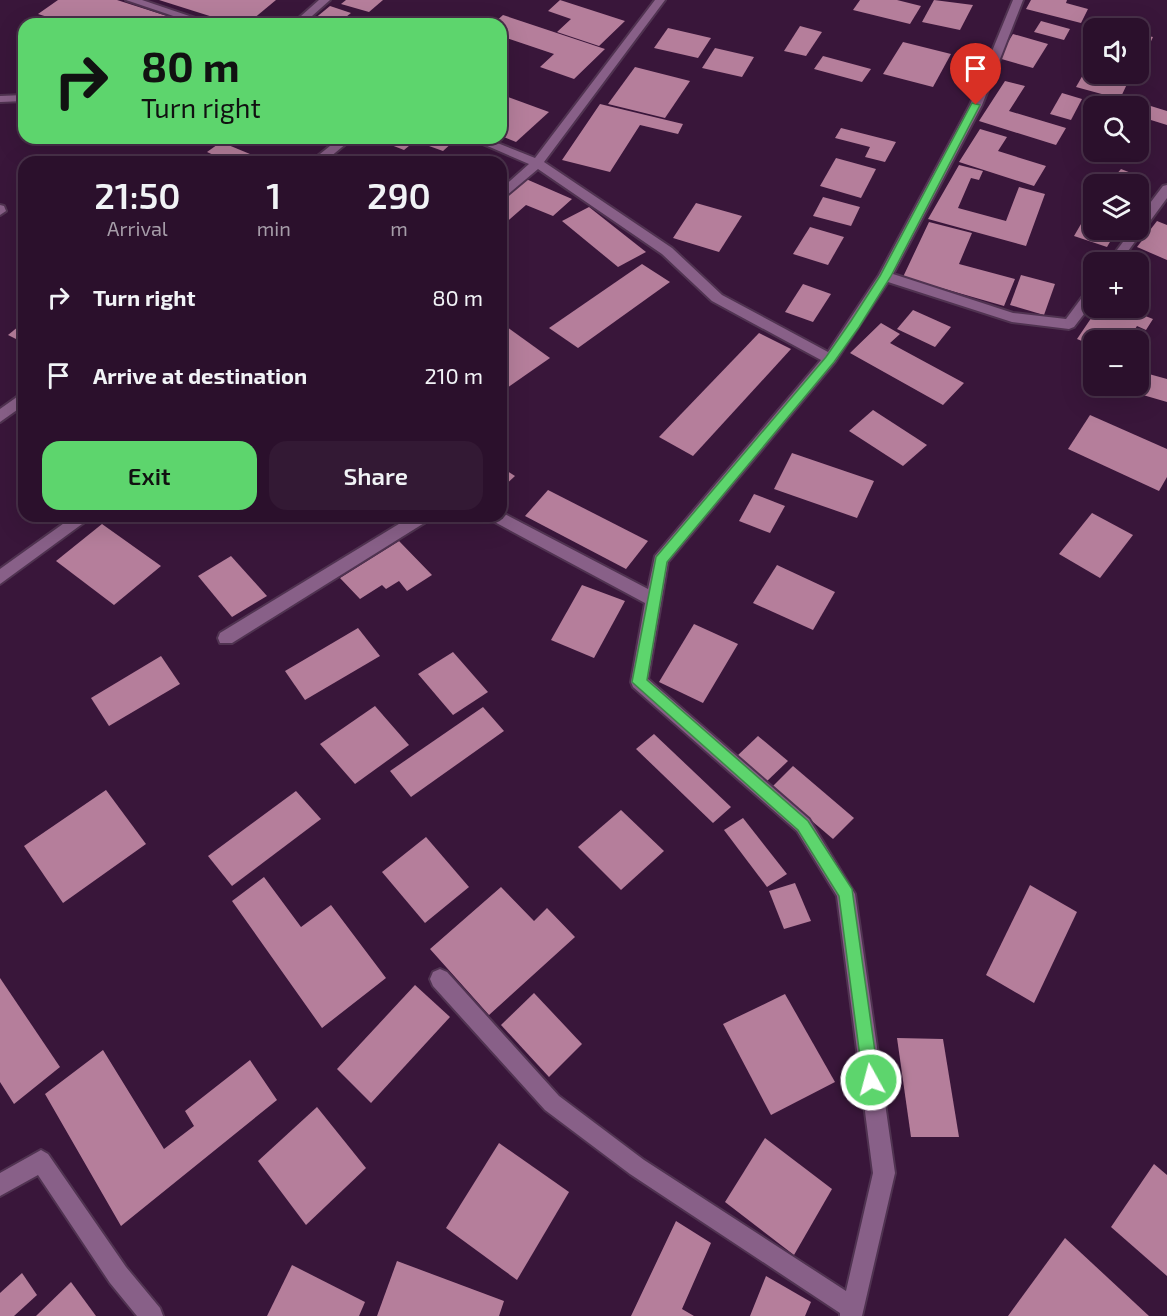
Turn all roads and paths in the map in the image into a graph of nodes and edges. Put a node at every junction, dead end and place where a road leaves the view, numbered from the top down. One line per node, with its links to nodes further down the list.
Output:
1 (131, 0): 5 (street)
2 (325, 0): 6 (street)
3 (660, 0): 12 (street)
4 (1018, 0): 16 (street)
5 (189, 18)
6 (304, 18)
7 (18, 98): 8 (street)
8 (0, 99)
9 (339, 144): 11 (street)
10 (490, 144): 12 (street)
11 (324, 156)
12 (537, 163): 14 (street); 18 (street)
13 (1167, 189): 15 (street)
14 (507, 190)
15 (1149, 214)
16 (885, 276): 17 (street); 18 (street)
17 (1083, 306)
18 (830, 360): 25 (street)
19 (18, 402): 20 (street)
20 (0, 417)
21 (77, 522): 24 (street)
22 (414, 522): 26 (street)
23 (507, 522): 25 (street)
24 (0, 578)
25 (654, 600): 29 (street)
26 (226, 638)
27 (440, 979): 29 (street)
28 (0, 1185): 30 (street)
29 (853, 1312)
30 (152, 1316)

